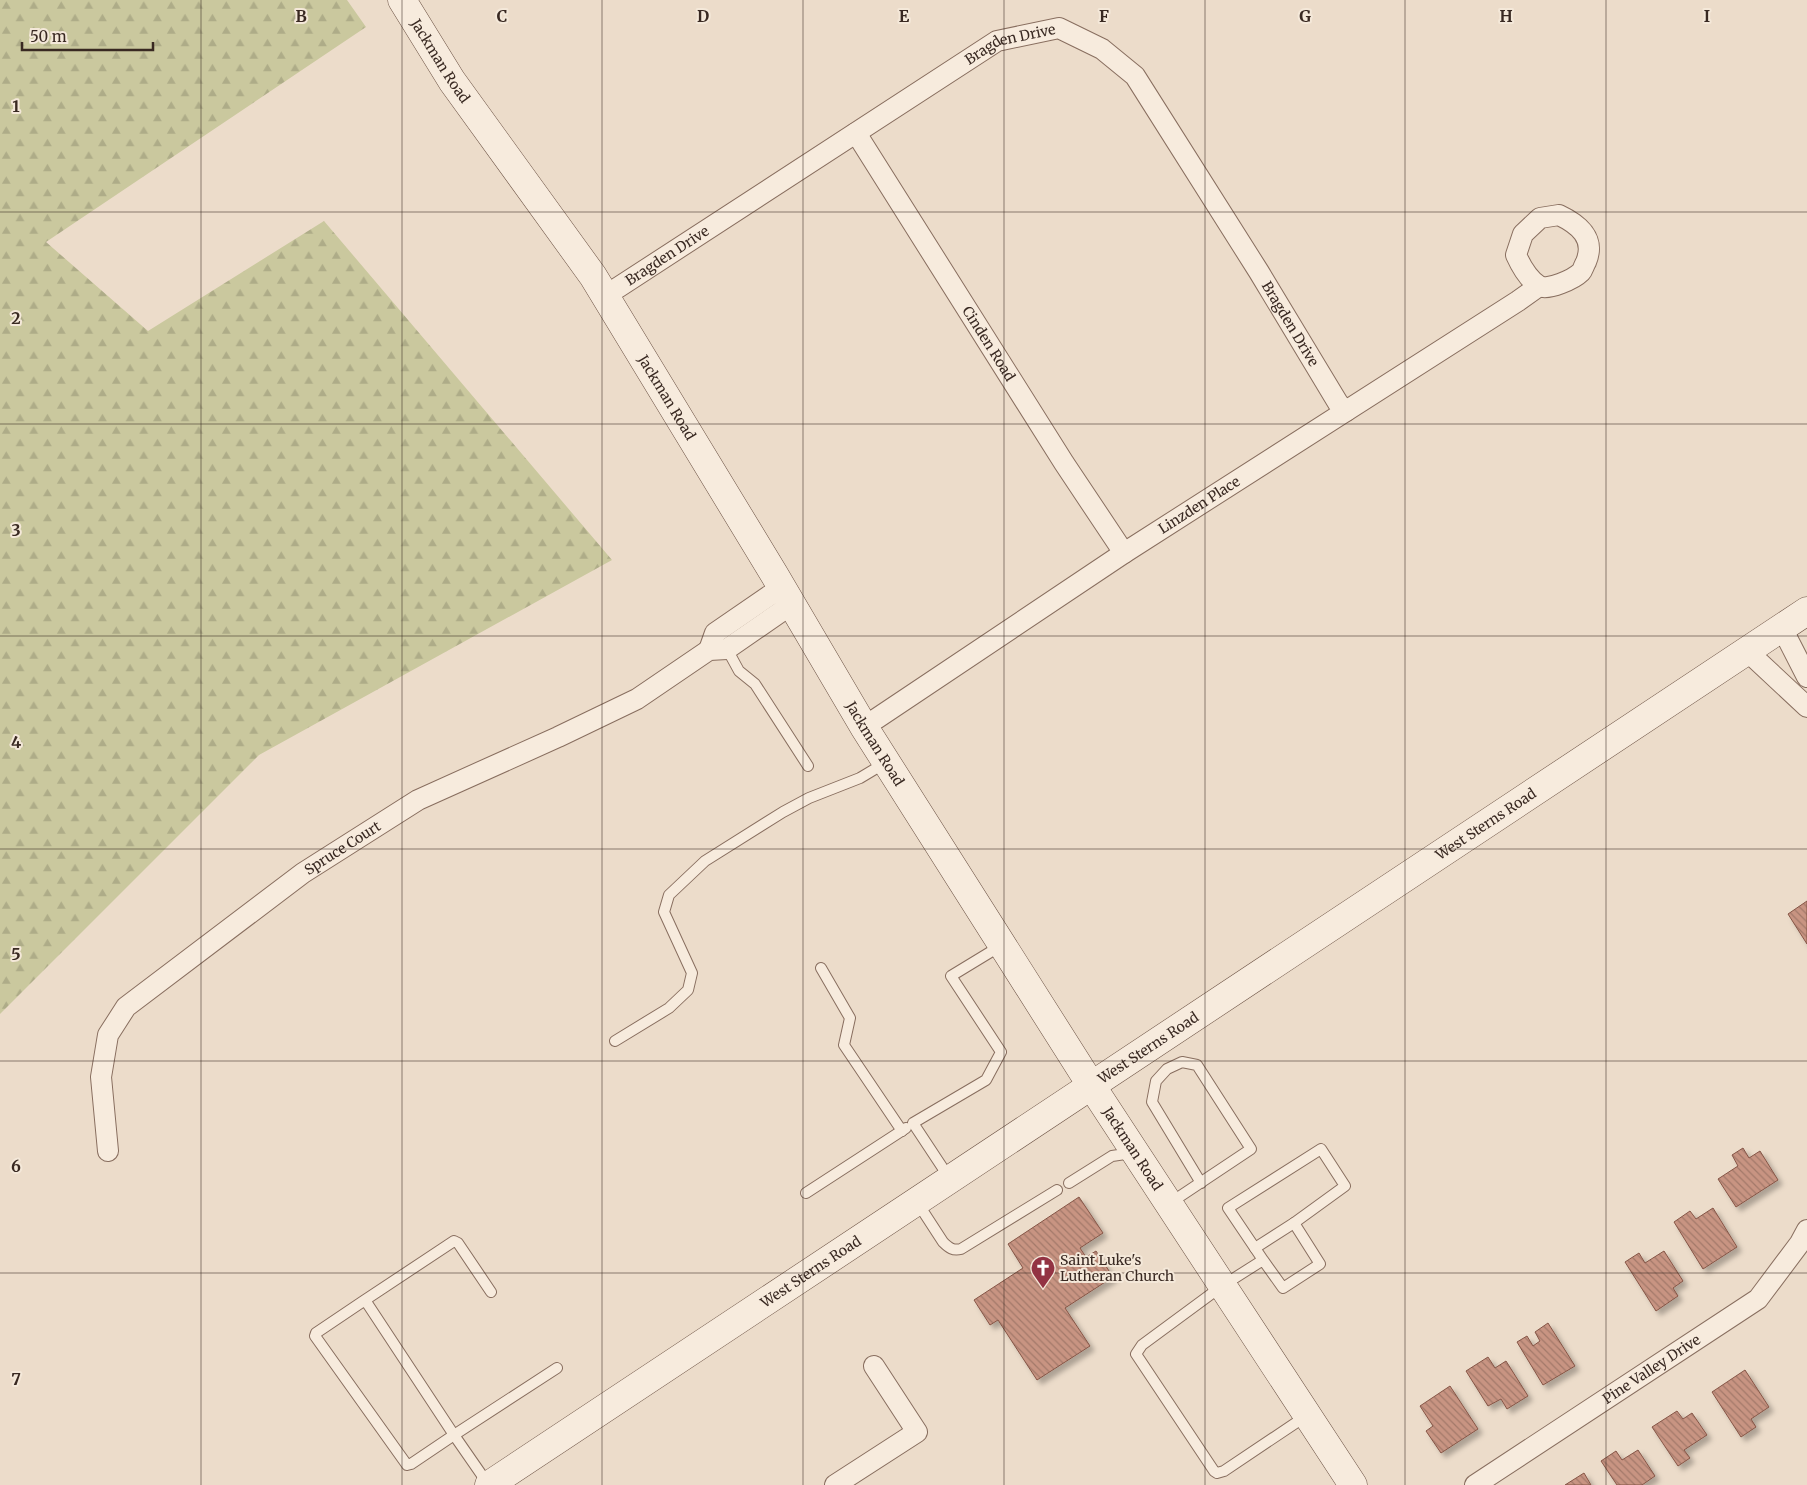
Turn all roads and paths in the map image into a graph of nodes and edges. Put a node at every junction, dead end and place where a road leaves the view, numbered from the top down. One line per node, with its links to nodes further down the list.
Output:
1 (402, 0): 4 (street, Jackman Road)
2 (856, 133): 4 (street, Bragden Drive); 5 (street, Bragden Drive); 6 (street, Cinden Road)
3 (1539, 286): 5 (street, Linzden Place)
4 (605, 296): 7 (street, Jackman Road)
5 (1346, 411): 6 (street, Linzden Place)
6 (1124, 553): 14 (street, Linzden Place)
7 (787, 596): 10 (street, Spruce Court); 14 (street, Jackman Road)
8 (1807, 611): 9 (street, West Sterns Road)
9 (1782, 628): 11 (street, West Sterns Road); 12 (street)
10 (718, 649): 16 (lane); 23 (street, Spruce Court)
11 (1747, 651): 13 (street); 20 (street, West Sterns Road)
12 (1807, 677)
13 (1807, 707)
14 (864, 727): 15 (street, Jackman Road)
15 (886, 762): 17 (street, Jackman Road); 19 (lane)
16 (808, 766)
17 (1002, 945): 20 (street, Jackman Road); 21 (lane)
18 (821, 968): 22 (lane)
19 (615, 1041)
20 (1091, 1085): 24 (street, Jackman Road); 25 (street, West Sterns Road)
21 (913, 1123): 22 (lane); 25 (lane)
22 (902, 1131): 29 (lane)
23 (108, 1150)
24 (1135, 1152): 26 (lane); 31 (street, Jackman Road)
25 (950, 1179): 30 (street, West Sterns Road)
26 (1069, 1183)
27 (1201, 1183): 27 (lane); 31 (lane)
28 (1057, 1190): 30 (lane)
29 (806, 1193)
30 (916, 1201): 43 (street, West Sterns Road)
31 (1169, 1203): 36 (street, Jackman Road)
32 (1294, 1223): 34 (lane); 34 (lane); 35 (lane)
33 (1807, 1230): 46 (street, Pine Valley Drive)
34 (1255, 1248): 35 (lane)
35 (1263, 1260): 36 (lane)
36 (1222, 1286): 41 (street, Jackman Road); 41 (lane)
37 (491, 1292): 38 (lane)
38 (365, 1300): 42 (lane); 42 (lane)
39 (874, 1366): 44 (street)
40 (557, 1368): 42 (lane)
41 (1307, 1416): 45 (street, Jackman Road)
42 (454, 1435): 43 (lane)
43 (489, 1485)
44 (835, 1485)
45 (1352, 1485)
46 (1475, 1485)

